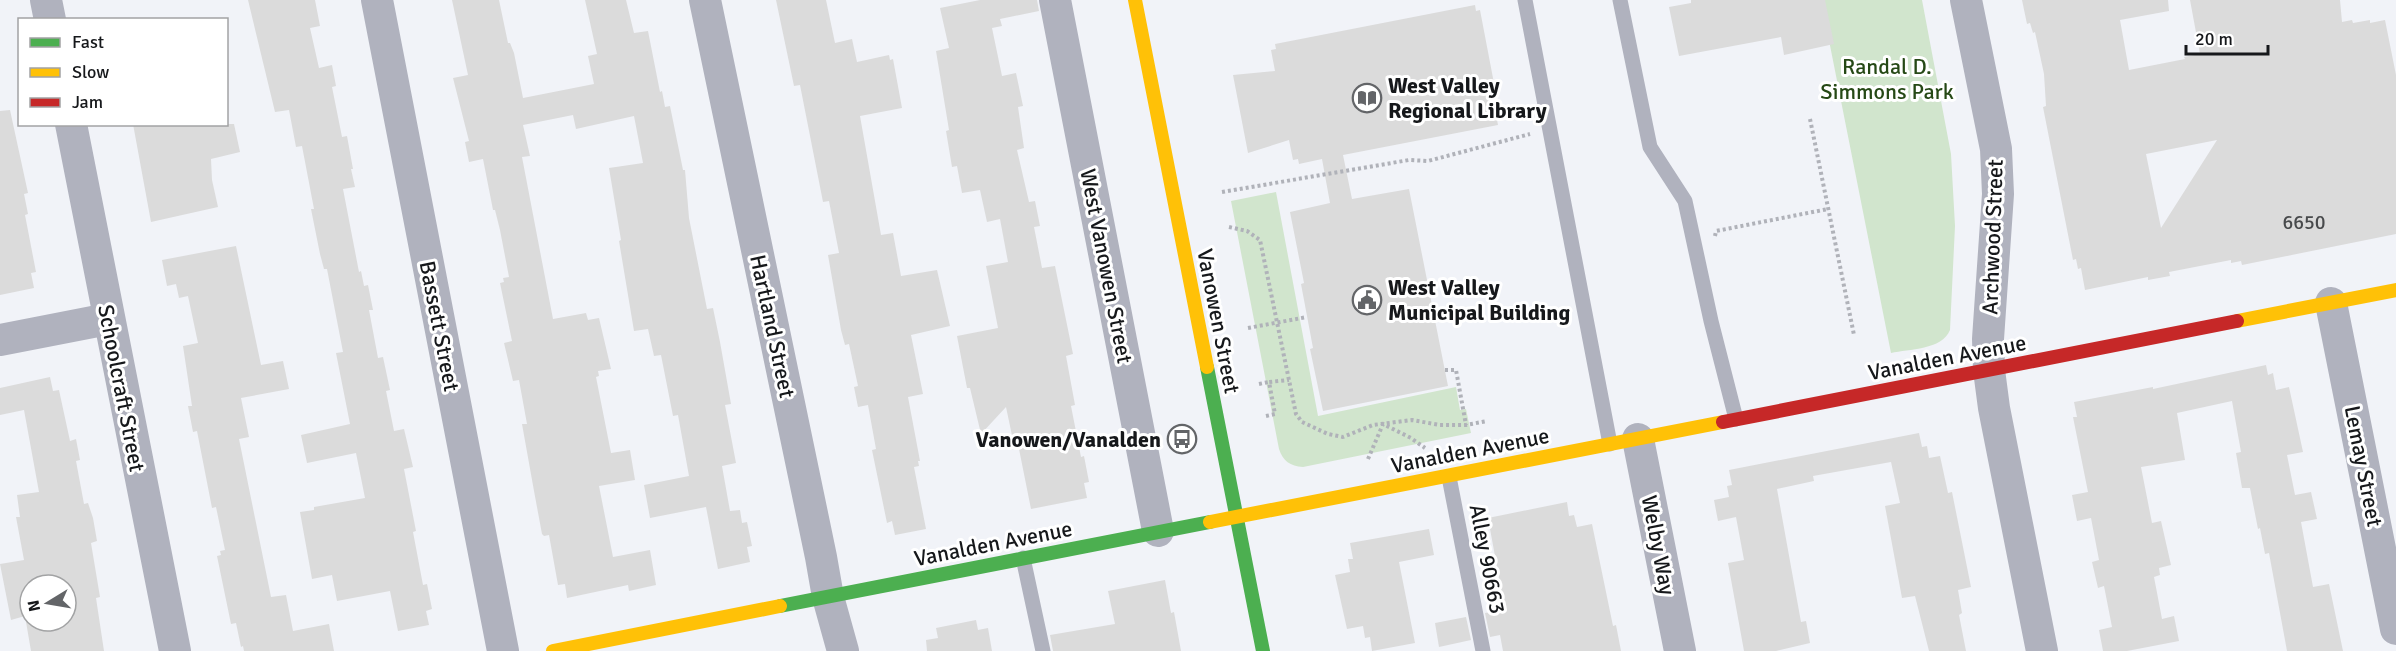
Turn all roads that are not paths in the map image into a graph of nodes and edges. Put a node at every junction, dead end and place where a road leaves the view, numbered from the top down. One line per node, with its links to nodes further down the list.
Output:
1 (46, 0): 9 (street)
2 (377, 0): 25 (street, Bassett Street)
3 (705, 0): 22 (street, Hartland Street)
4 (1055, 0): 20 (street, West Vanowen Street)
5 (1135, 0): 19 (street, Vanowen Street)
6 (1525, 0): 17 (lane)
7 (1620, 0): 16 (lane)
8 (1966, 0): 15 (street, Archwood Street)
9 (50, 18)
10 (70, 126): 13 (street, Schoolcraft Street)
11 (2396, 290): 12 (street, Vanalden Avenue)
12 (2331, 303): 15 (street, Vanalden Avenue); 23 (street, Lemay Street)
13 (108, 319): 14 (street); 24 (street, Schoolcraft Street)
14 (0, 340)
15 (1989, 370): 16 (street, Vanalden Avenue); 32 (street, Archwood Street)
16 (1736, 419): 17 (street, Vanalden Avenue)
17 (1624, 441): 18 (street, Vanalden Avenue); 31 (street, Welby Way)
18 (1449, 477): 19 (street, Vanalden Avenue); 30 (lane, Alley 90663)
19 (1237, 516): 20 (street, Vanalden Avenue); 29 (street, Vanowen Street)
20 (1158, 531): 21 (street, Vanalden Avenue)
21 (1023, 558): 22 (street, Vanalden Avenue); 28 (lane)
22 (828, 597): 26 (street, Vanalden Avenue); 27 (street, Hartland Street)
23 (2396, 629)
24 (175, 651)
25 (503, 651)
26 (553, 651)
27 (843, 651)
28 (1042, 651)
29 (1263, 651)
30 (1483, 651)
31 (1680, 651)
32 (2042, 651)

